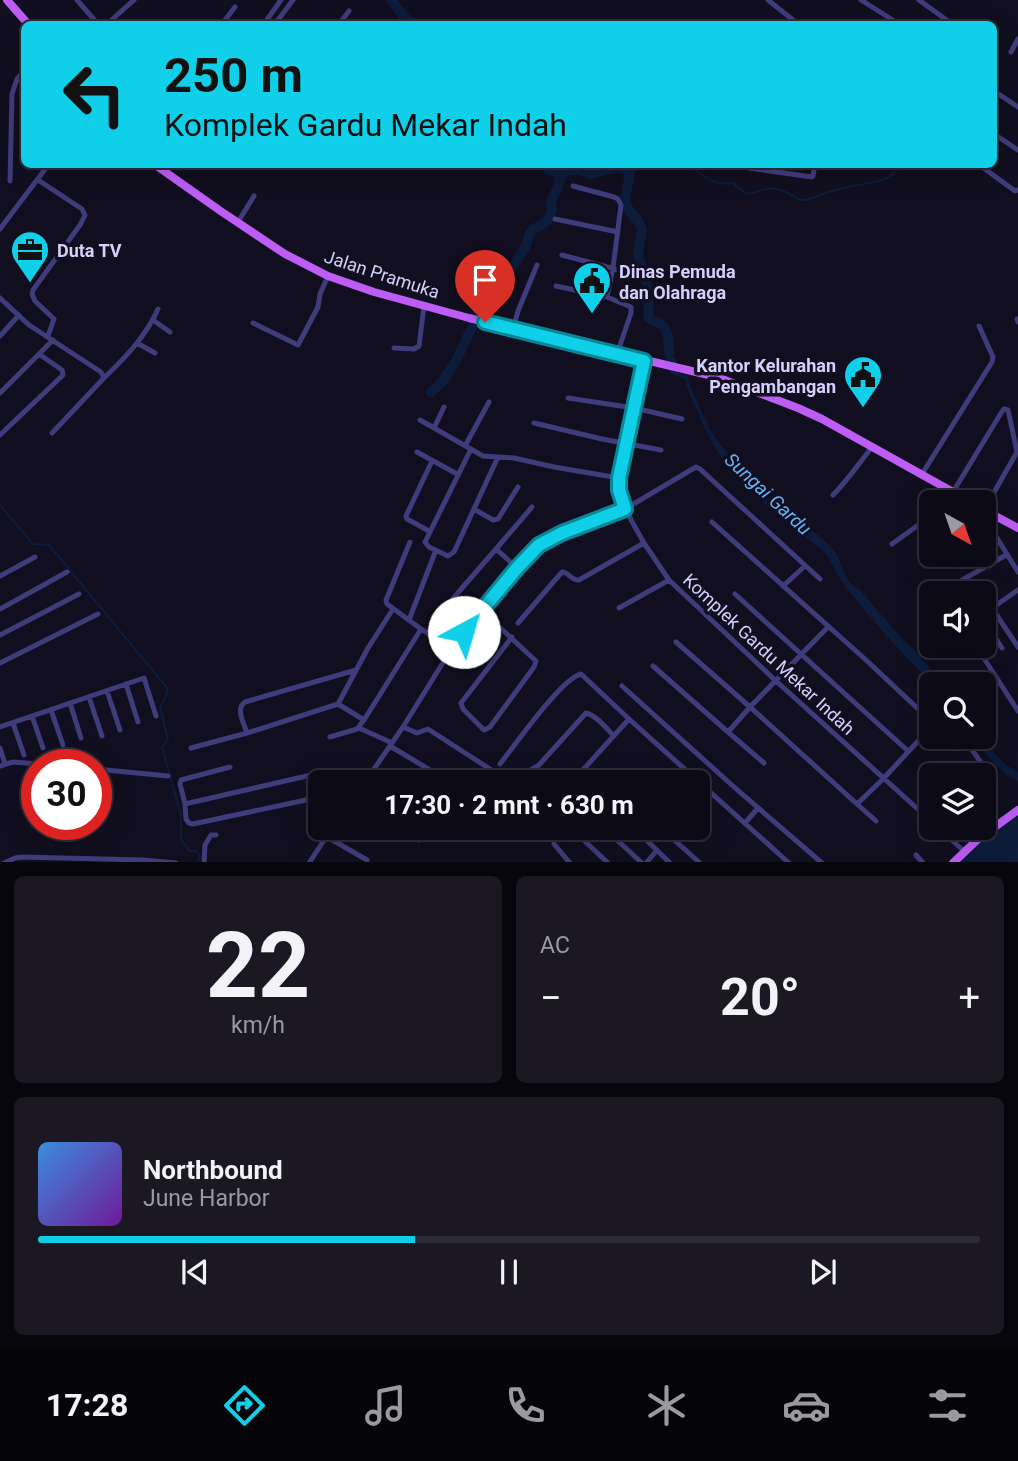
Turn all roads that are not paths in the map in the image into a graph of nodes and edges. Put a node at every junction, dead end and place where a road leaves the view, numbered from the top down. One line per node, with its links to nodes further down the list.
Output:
1 (7, 0): 11 (main road)
2 (76, 0): 12 (street)
3 (281, 0): 15 (street)
4 (293, 0): 16 (street)
5 (768, 0): 18 (street)
6 (861, 0): 19 (street)
7 (919, 0): 20 (street)
8 (132, 1): 13 (street)
9 (235, 7): 14 (street)
10 (349, 11): 17 (street)
11 (25, 21)
12 (95, 21)
13 (110, 21)
14 (224, 21)
15 (266, 21)
16 (277, 21)
17 (341, 21)
18 (794, 21)
19 (894, 21)
20 (948, 21)
21 (1018, 39): 22 (street)
22 (1012, 52)
23 (21, 74): 34 (street)
24 (997, 92): 25 (street)
25 (1018, 107)
26 (997, 136): 27 (street)
27 (1018, 150)
28 (46, 168): 33 (street)
29 (161, 168): 39 (main road, Jalan Pramuka)
30 (749, 168): 31 (street)
31 (815, 168)
32 (983, 168): 36 (street)
33 (38, 180): 40 (street); 59 (street)
34 (10, 181)
35 (573, 186): 41 (street)
36 (1018, 190)
37 (254, 196): 39 (street)
38 (555, 219): 41 (street)
39 (238, 222): 46 (main road, Jalan Pramuka)
40 (0, 229)
41 (618, 232): 44 (street)
42 (562, 255): 44 (street)
43 (537, 265): 56 (street)
44 (613, 268): 45 (street); 49 (street)
45 (638, 275)
46 (328, 276): 50 (main road, Jalan Pramuka); 54 (street)
47 (556, 286): 49 (street)
48 (0, 298): 52 (street)
49 (607, 298): 64 (street)
50 (424, 306): 56 (main road, Jalan Pramuka); 61 (street)
51 (158, 309): 53 (street)
52 (19, 315): 58 (street); 59 (street)
53 (153, 320): 57 (street); 60 (street)
54 (253, 323)
55 (979, 326): 88 (street)
56 (513, 329): 64 (main road, Jalan Pramuka)
57 (170, 332)
58 (0, 335)
59 (50, 338): 63 (street); 66 (street)
60 (137, 344): 62 (street); 66 (street)
61 (394, 348)
62 (155, 353)
63 (39, 354): 67 (street); 76 (street)
64 (617, 354): 65 (main road, Jalan Pramuka)
65 (644, 361): 71 (street, Komplek Gardu Mekar Indah); 81 (main road, Jalan Pramuka)
66 (104, 378): 78 (street)
67 (0, 393)
68 (568, 398): 71 (street)
69 (489, 402): 82 (street)
70 (444, 407): 77 (street)
71 (634, 408): 72 (street); 80 (street, Komplek Gardu Mekar Indah)
72 (682, 419)
73 (420, 420): 77 (street)
74 (0, 422): 76 (street)
75 (534, 423): 80 (street)
76 (6, 428): 79 (street)
77 (434, 428): 82 (street)
78 (52, 433)
79 (0, 435)
80 (626, 444): 83 (street); 89 (street, Komplek Gardu Mekar Indah)
81 (873, 446): 88 (main road, Jalan Pramuka); 93 (street)
82 (468, 447): 85 (street); 87 (street)
83 (661, 450)
84 (417, 452): 86 (street)
85 (498, 457): 89 (street); 96 (street)
86 (432, 461): 87 (street); 102 (street)
87 (457, 474): 102 (street)
88 (922, 474): 91 (main road, Jalan Pramuka)
89 (619, 478): 97 (street, Komplek Gardu Mekar Indah)
90 (519, 487): 96 (street)
91 (949, 490)
92 (958, 490): 94 (street)
93 (833, 495)
94 (996, 495)
95 (532, 507): 107 (street)
96 (474, 509): 108 (street)
97 (625, 509): 105 (street, Komplek Gardu Mekar Indah); 111 (street); 112 (street)
98 (996, 516): 101 (main road)
99 (712, 522): 119 (street)
100 (919, 525): 106 (street)
101 (1018, 528)
102 (429, 531): 108 (street)
103 (996, 540): 109 (street)
104 (410, 542): 124 (street)
105 (644, 543): 117 (street, Komplek Gardu Mekar Indah); 130 (street)
106 (892, 544)
107 (496, 549): 112 (street); 127 (street)
108 (436, 550): 129 (street)
109 (1006, 555): 114 (street); 118 (street)
110 (35, 557): 115 (street)
111 (805, 566): 116 (street); 119 (street)
112 (517, 568): 126 (street)
113 (67, 572): 125 (street)
114 (1018, 572)
115 (0, 576)
116 (820, 579)
117 (669, 580): 123 (street); 145 (street, Komplek Gardu Mekar Indah)
118 (960, 581)
119 (783, 586): 131 (street)
120 (1018, 590): 137 (street)
121 (79, 594): 133 (street)
122 (735, 594): 140 (street)
123 (619, 608)
124 (393, 609): 129 (street); 144 (street)
125 (0, 610)
126 (481, 610): 134 (street); 138 (street)
127 (442, 611)
128 (98, 614): 142 (street)
129 (409, 620): 132 (street)
130 (518, 622)
131 (828, 627): 140 (street); 154 (street)
132 (421, 629): 138 (street); 159 (street)
133 (0, 635)
134 (512, 637): 134 (street)
135 (996, 639): 139 (street)
136 (676, 642): 152 (street)
137 (1018, 647)
138 (452, 648): 163 (street)
139 (1002, 648)
140 (802, 654): 145 (street); 179 (street)
141 (984, 658): 155 (street)
142 (0, 663)
143 (653, 666): 166 (street)
144 (356, 670): 151 (street); 167 (street)
145 (776, 681): 152 (street); 193 (street, Komplek Gardu Mekar Indah)
146 (126, 684): 148 (street); 157 (street); 160 (street)
147 (622, 685): 197 (street)
148 (107, 691): 149 (street); 165 (street)
149 (89, 697): 150 (street); 168 (street)
150 (71, 703): 153 (street); 171 (street)
151 (338, 704): 159 (street); 167 (street)
152 (750, 707): 166 (street); 195 (street)
153 (51, 710): 156 (street); 173 (street)
154 (919, 710)
155 (1018, 710)
156 (32, 716): 161 (street); 176 (street)
157 (156, 716)
158 (629, 719): 169 (street); 181 (street); 201 (street)
159 (363, 720): 164 (street)
160 (138, 722)
161 (13, 723): 162 (street); 178 (street)
162 (0, 727)
163 (403, 727): 174 (street); 187 (street)
164 (359, 728): 170 (street); 174 (street)
165 (120, 730)
166 (728, 732): 182 (street)
167 (247, 733): 177 (street)
168 (102, 736)
169 (614, 736): 188 (street); 189 (street)
170 (330, 737)
171 (82, 738)
172 (919, 740): 179 (street)
173 (63, 745)
174 (391, 745): 185 (street); 186 (street)
175 (0, 748): 183 (street)
176 (43, 748)
177 (191, 748)
178 (22, 749)
179 (908, 751): 193 (street)
180 (21, 763): 183 (street)
181 (500, 764)
182 (764, 764)
183 (3, 765)
184 (230, 767): 196 (street)
185 (374, 770)
186 (431, 770)
187 (491, 770)
188 (530, 770)
189 (583, 770)
190 (112, 771): 191 (street)
191 (168, 776)
192 (308, 776): 196 (street)
193 (883, 779): 195 (street); 198 (street, Komplek Gardu Mekar Indah)
194 (308, 798): 196 (street)
195 (857, 803): 200 (street)
196 (185, 804)
197 (758, 808): 201 (street); 226 (street)
198 (919, 810)
199 (1018, 810): 212 (main road)
200 (876, 821)
201 (745, 823): 225 (street)
202 (216, 835): 217 (street)
203 (325, 840): 218 (street)
204 (332, 840): 214 (street)
205 (584, 840): 220 (street)
206 (618, 840): 221 (street)
207 (647, 840): 211 (street)
208 (674, 840): 224 (street)
209 (952, 840): 212 (street)
210 (554, 844): 219 (street)
211 (657, 850): 222 (street); 223 (street)
212 (964, 851): 228 (main road)
213 (916, 856): 227 (street)
214 (367, 860)
215 (2, 861): 216 (street)
216 (165, 862)
217 (204, 862)
218 (310, 862)
219 (569, 862)
220 (607, 862)
221 (643, 862)
222 (645, 862)
223 (669, 862)
224 (699, 862)
225 (788, 862)
226 (821, 862)
227 (922, 862)
228 (954, 862)

